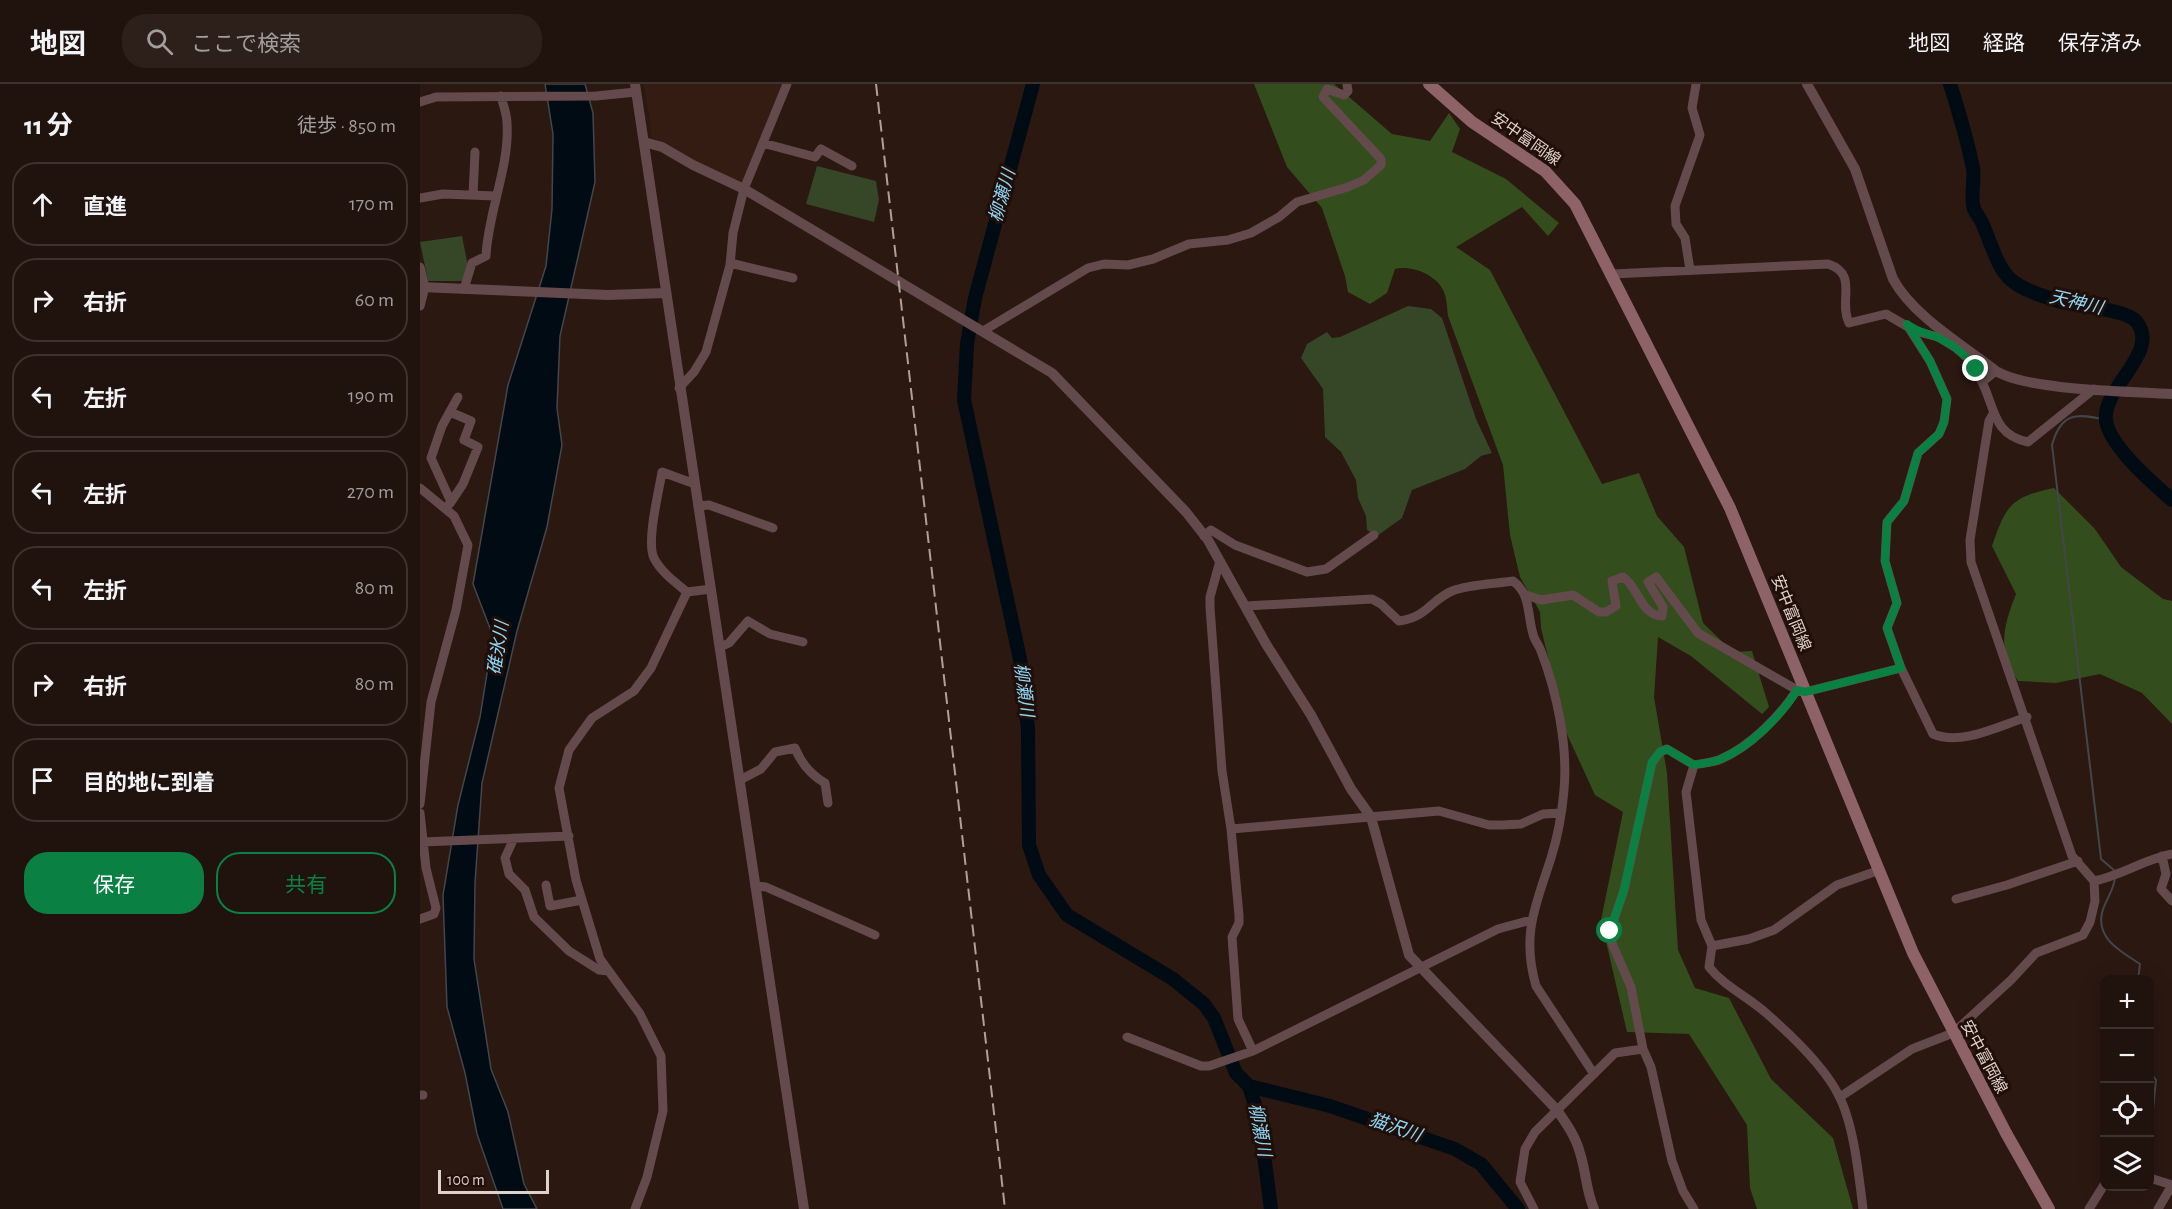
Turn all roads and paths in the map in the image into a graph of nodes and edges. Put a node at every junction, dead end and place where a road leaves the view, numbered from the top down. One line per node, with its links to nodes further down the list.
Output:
1 (482, 84): 8 (street)
2 (787, 84): 12 (street)
3 (1347, 84): 29 (street)
4 (1430, 84): 22 (main road, 安中富岡線)
5 (1696, 84): 21 (street)
6 (1807, 84): 30 (street)
7 (635, 88): 9 (street); 11 (street)
8 (482, 95): 9 (street); 10 (street)
9 (501, 96): 17 (street)
10 (420, 102)
11 (644, 142): 15 (street); 26 (street)
12 (763, 143): 14 (street); 15 (street)
13 (475, 152): 16 (street)
14 (852, 166)
15 (744, 189): 19 (street); 29 (street)
16 (473, 195): 17 (street); 18 (street)
17 (495, 196): 25 (street)
18 (420, 198)
19 (730, 263): 23 (street); 32 (street)
20 (420, 267): 24 (street)
21 (1690, 270): 22 (street); 28 (street)
22 (1611, 274): 53 (main road, 安中富岡線)
23 (793, 278)
24 (422, 287): 25 (street); 27 (street)
25 (464, 289): 26 (street)
26 (665, 293): 32 (street)
27 (420, 306)
28 (1907, 324): 31 (street); 52 (street)
29 (981, 330): 44 (street)
30 (1996, 371): 31 (street); 33 (street)
31 (1982, 382): 37 (street)
32 (679, 388): 38 (street)
33 (2094, 389): 34 (street); 37 (street)
34 (2172, 394)
35 (458, 397): 36 (street)
36 (450, 412): 40 (street); 40 (street)
37 (1993, 414): 54 (street)
38 (695, 484): 41 (street); 47 (street)
39 (420, 488): 40 (street)
40 (448, 505): 58 (street)
41 (698, 506): 42 (street); 46 (street)
42 (773, 528)
43 (1374, 535): 44 (street)
44 (1204, 536): 45 (street)
45 (1220, 561): 49 (street); 62 (street)
46 (711, 589): 47 (street); 51 (street)
47 (687, 592): 63 (street)
48 (1526, 596): 49 (street); 53 (street); 60 (street)
49 (1246, 606): 61 (street)
50 (803, 642): 51 (street)
51 (720, 647): 56 (street)
52 (1901, 668): 53 (street); 54 (street)
53 (1801, 691): 55 (street); 68 (main road, 安中富岡線)
54 (2026, 717): 67 (street)
55 (1694, 765): 78 (street); 83 (street)
56 (740, 780): 57 (street); 71 (street)
57 (828, 803)
58 (420, 804)
59 (420, 813): 65 (street)
60 (1561, 813): 61 (street); 76 (street)
61 (1371, 817): 62 (street); 79 (street)
62 (1231, 829): 84 (street)
63 (569, 836): 64 (street); 73 (street)
64 (511, 838): 65 (street); 80 (street)
65 (425, 841): 75 (street)
66 (2167, 855): 69 (street); 74 (street)
67 (2078, 861): 69 (street); 72 (street)
68 (1877, 871): 78 (street); 81 (main road, 安中富岡線)
69 (2094, 881): 81 (street)
70 (546, 885): 73 (street)
71 (755, 886): 77 (street); 92 (street)
72 (1956, 899)
73 (582, 900): 80 (street)
74 (2172, 901)
75 (420, 919)
76 (1531, 920): 79 (street); 85 (street)
77 (875, 935)
78 (1712, 946): 86 (street)
79 (1421, 969): 84 (street); 87 (street)
80 (608, 971): 91 (street)
81 (1953, 1033): 86 (street); 97 (main road, 安中富岡線)
82 (1127, 1037): 84 (street)
83 (1643, 1049): 85 (street); 95 (street)
84 (1249, 1052)
85 (1594, 1074): 87 (street)
86 (1840, 1097): 96 (street)
87 (1557, 1110): 93 (street); 94 (street)
88 (2154, 1179): 89 (street)
89 (2172, 1185): 99 (street)
90 (2100, 1191): 98 (street)
91 (635, 1209)
92 (804, 1209)
93 (1534, 1209)
94 (1594, 1209)
95 (1694, 1209)
96 (1863, 1209)
97 (2049, 1209)
98 (2089, 1209)
99 (2158, 1209)

